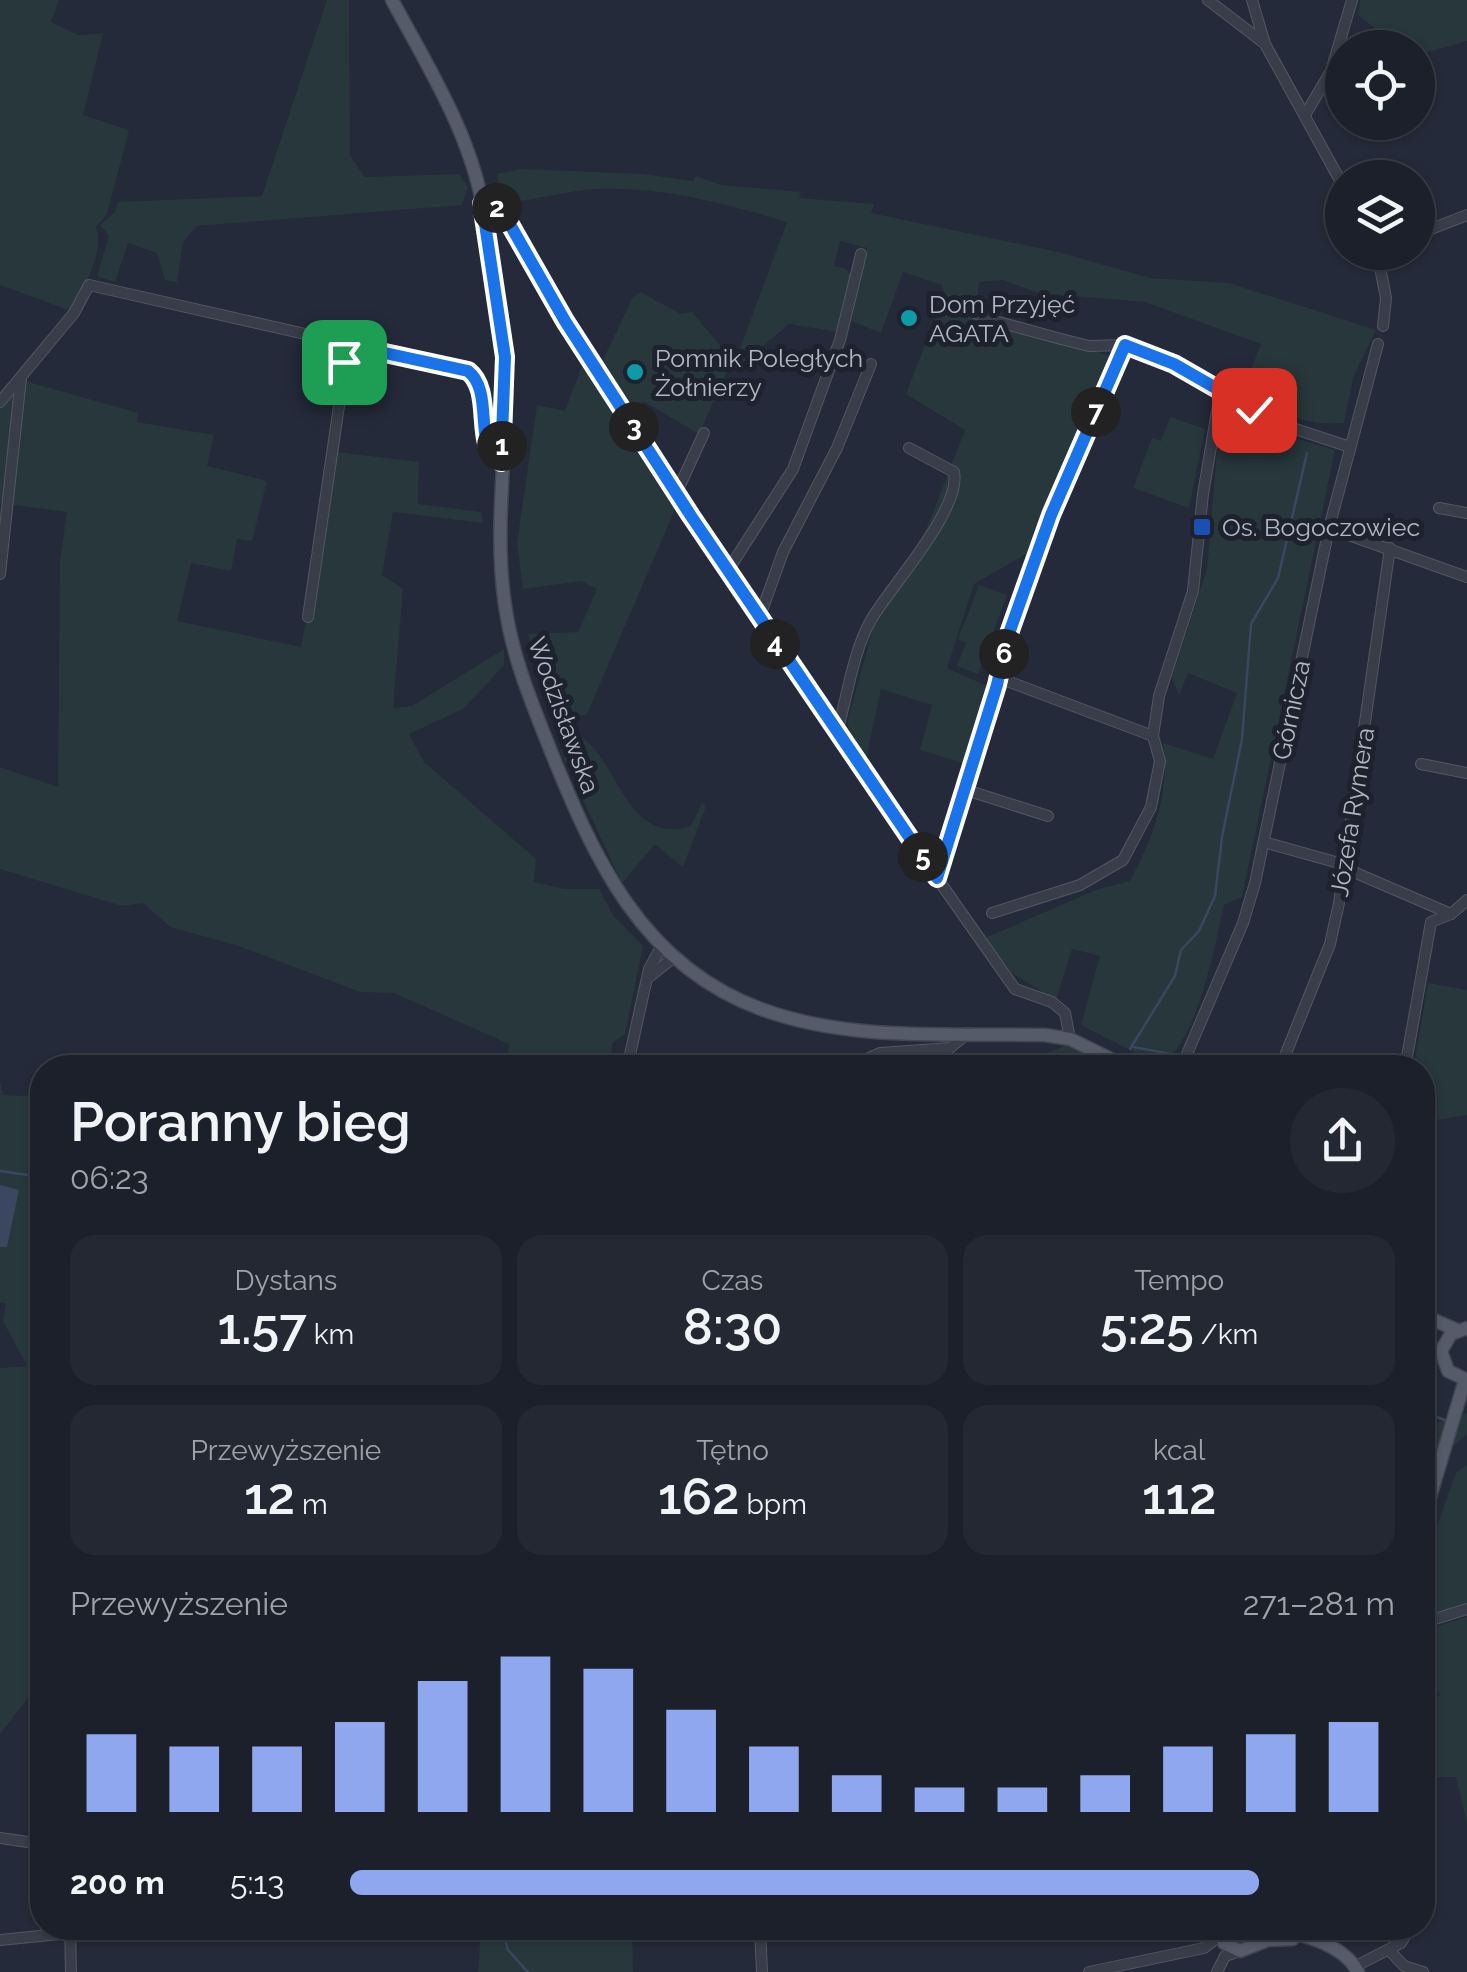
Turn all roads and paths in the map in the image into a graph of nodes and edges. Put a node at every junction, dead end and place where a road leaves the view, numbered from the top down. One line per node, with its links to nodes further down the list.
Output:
1 (392, 0): 8 (main road, Wodzisławska)
2 (1208, 0): 5 (street)
3 (1252, 0): 5 (street)
4 (1352, 0): 6 (street)
5 (1265, 44): 6 (street)
6 (1305, 115): 7 (street)
7 (1329, 160)
8 (482, 204): 25 (main road, Wodzisławska); 26 (street)
9 (1467, 215): 10 (street)
10 (1435, 227)
11 (861, 254): 31 (street)
12 (1381, 270): 14 (street)
13 (939, 298): 15 (street)
14 (1383, 326)
15 (1122, 344): 20 (street); 36 (street)
16 (1378, 344): 24 (street, Górnicza)
17 (348, 345): 19 (street); 25 (street); 34 (street)
18 (871, 364): 35 (street)
19 (21, 377): 21 (street); 32 (street)
20 (1222, 388): 24 (street); 38 (street)
21 (0, 402)
22 (704, 434): 26 (street)
23 (909, 448): 37 (street)
24 (1350, 448): 29 (street, Górnicza)
25 (501, 462): 49 (main road, Wodzisławska)
26 (676, 494): 31 (street)
27 (1438, 508): 28 (street)
28 (1467, 513)
29 (1329, 528): 30 (street); 43 (street, Górnicza)
30 (1390, 548): 33 (street); 44 (street, Józefa Rymera)
31 (727, 572): 35 (street)
32 (0, 574)
33 (1467, 577)
34 (308, 617)
35 (759, 619): 37 (street)
36 (999, 678): 38 (street); 41 (street)
37 (837, 732): 45 (street)
38 (1154, 736): 47 (street)
39 (1421, 764): 40 (street)
40 (1467, 773)
41 (964, 790): 42 (street); 45 (street)
42 (1048, 816)
43 (1264, 842): 44 (street); 57 (street, Górnicza)
44 (1346, 864): 48 (street); 58 (street, Józefa Rymera)
45 (937, 878): 53 (street)
46 (1467, 900): 48 (street)
47 (992, 913)
48 (1451, 914): 59 (street)
49 (661, 947): 50 (main road, Wodzisławska); 51 (street)
50 (673, 958): 51 (street); 52 (main road, Wodzisławska)
51 (648, 978): 54 (street)
52 (968, 1033): 53 (main road, Wodzisławska); 55 (street)
53 (1070, 1040): 56 (main road, Wodzisławska)
54 (630, 1055)
55 (876, 1055)
56 (1102, 1055)
57 (1186, 1055)
58 (1285, 1055)
59 (1408, 1055)
60 (1435, 1320): 61 (main road)
61 (1462, 1329): 63 (main road)
62 (1435, 1331): 63 (main road)
63 (1443, 1344): 64 (main road)
64 (1462, 1378): 65 (main road)
65 (1435, 1476)
66 (1467, 1609): 67 (street)
67 (1435, 1619)
68 (0, 1838): 69 (street)
69 (30, 1842)
70 (30, 1936): 71 (street)
71 (0, 1940)
72 (70, 1940): 85 (street)
73 (761, 1940): 86 (street)
74 (1215, 1940): 87 (street)
75 (1220, 1940): 88 (street)
76 (1228, 1940): 82 (main road)
77 (1256, 1940): 81 (main road)
78 (1268, 1940): 81 (main road)
79 (1310, 1940): 84 (main road)
80 (1400, 1940): 83 (street)
81 (1254, 1946): 82 (main road)
82 (1240, 1951): 88 (street)
83 (1390, 1951): 84 (street); 89 (street)
84 (1357, 1969)
85 (71, 1972)
86 (762, 1972)
87 (1089, 1972)
88 (1216, 1972)
89 (1422, 1972)

